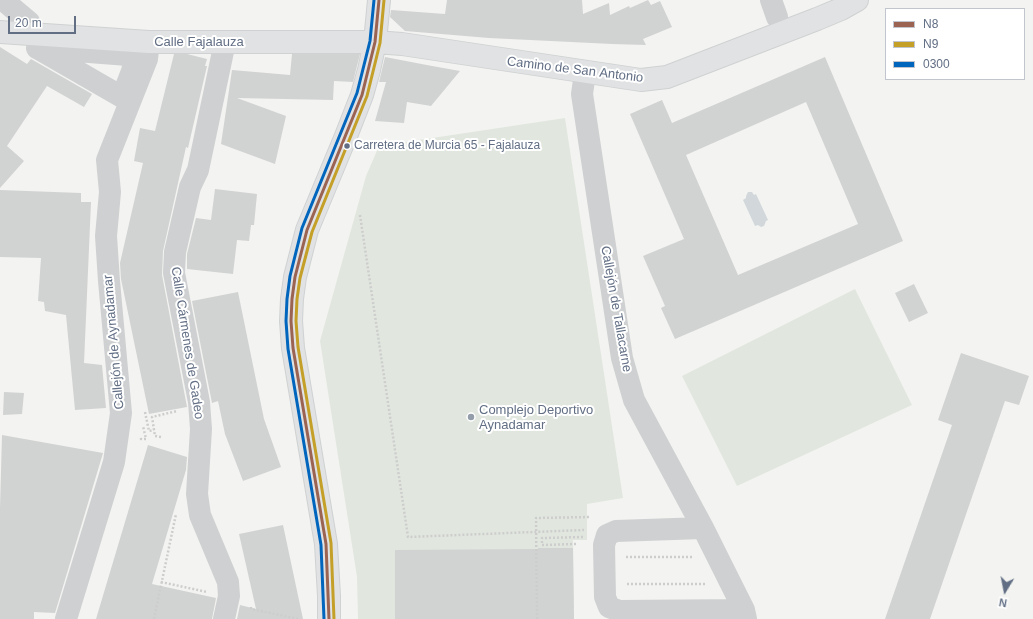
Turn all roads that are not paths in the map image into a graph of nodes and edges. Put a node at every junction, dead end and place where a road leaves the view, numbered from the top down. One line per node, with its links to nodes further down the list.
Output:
1 (3, 0): 5 (street)
2 (378, 0): 8 (main road)
3 (857, 0): 9 (main road, Camino de San Antonio)
4 (0, 32): 5 (main road, Calle Fajalauza)
5 (28, 34): 6 (main road, Calle Fajalauza)
6 (149, 42): 7 (main road, Calle Fajalauza); 12 (street, Callejón de Aynadamar)
7 (225, 42): 8 (main road, Calle Fajalauza); 13 (street, Calle Cármenes de Gadeo)
8 (375, 42): 9 (main road, Camino de San Antonio); 14 (main road)
9 (585, 73): 10 (street, Callejón de Tallacarne)
10 (703, 528): 11 (street, Callejón de Tallacarne); 11 (street, Callejón de Tallacarne)
11 (745, 615)
12 (66, 619)
13 (224, 619)
14 (329, 619)

